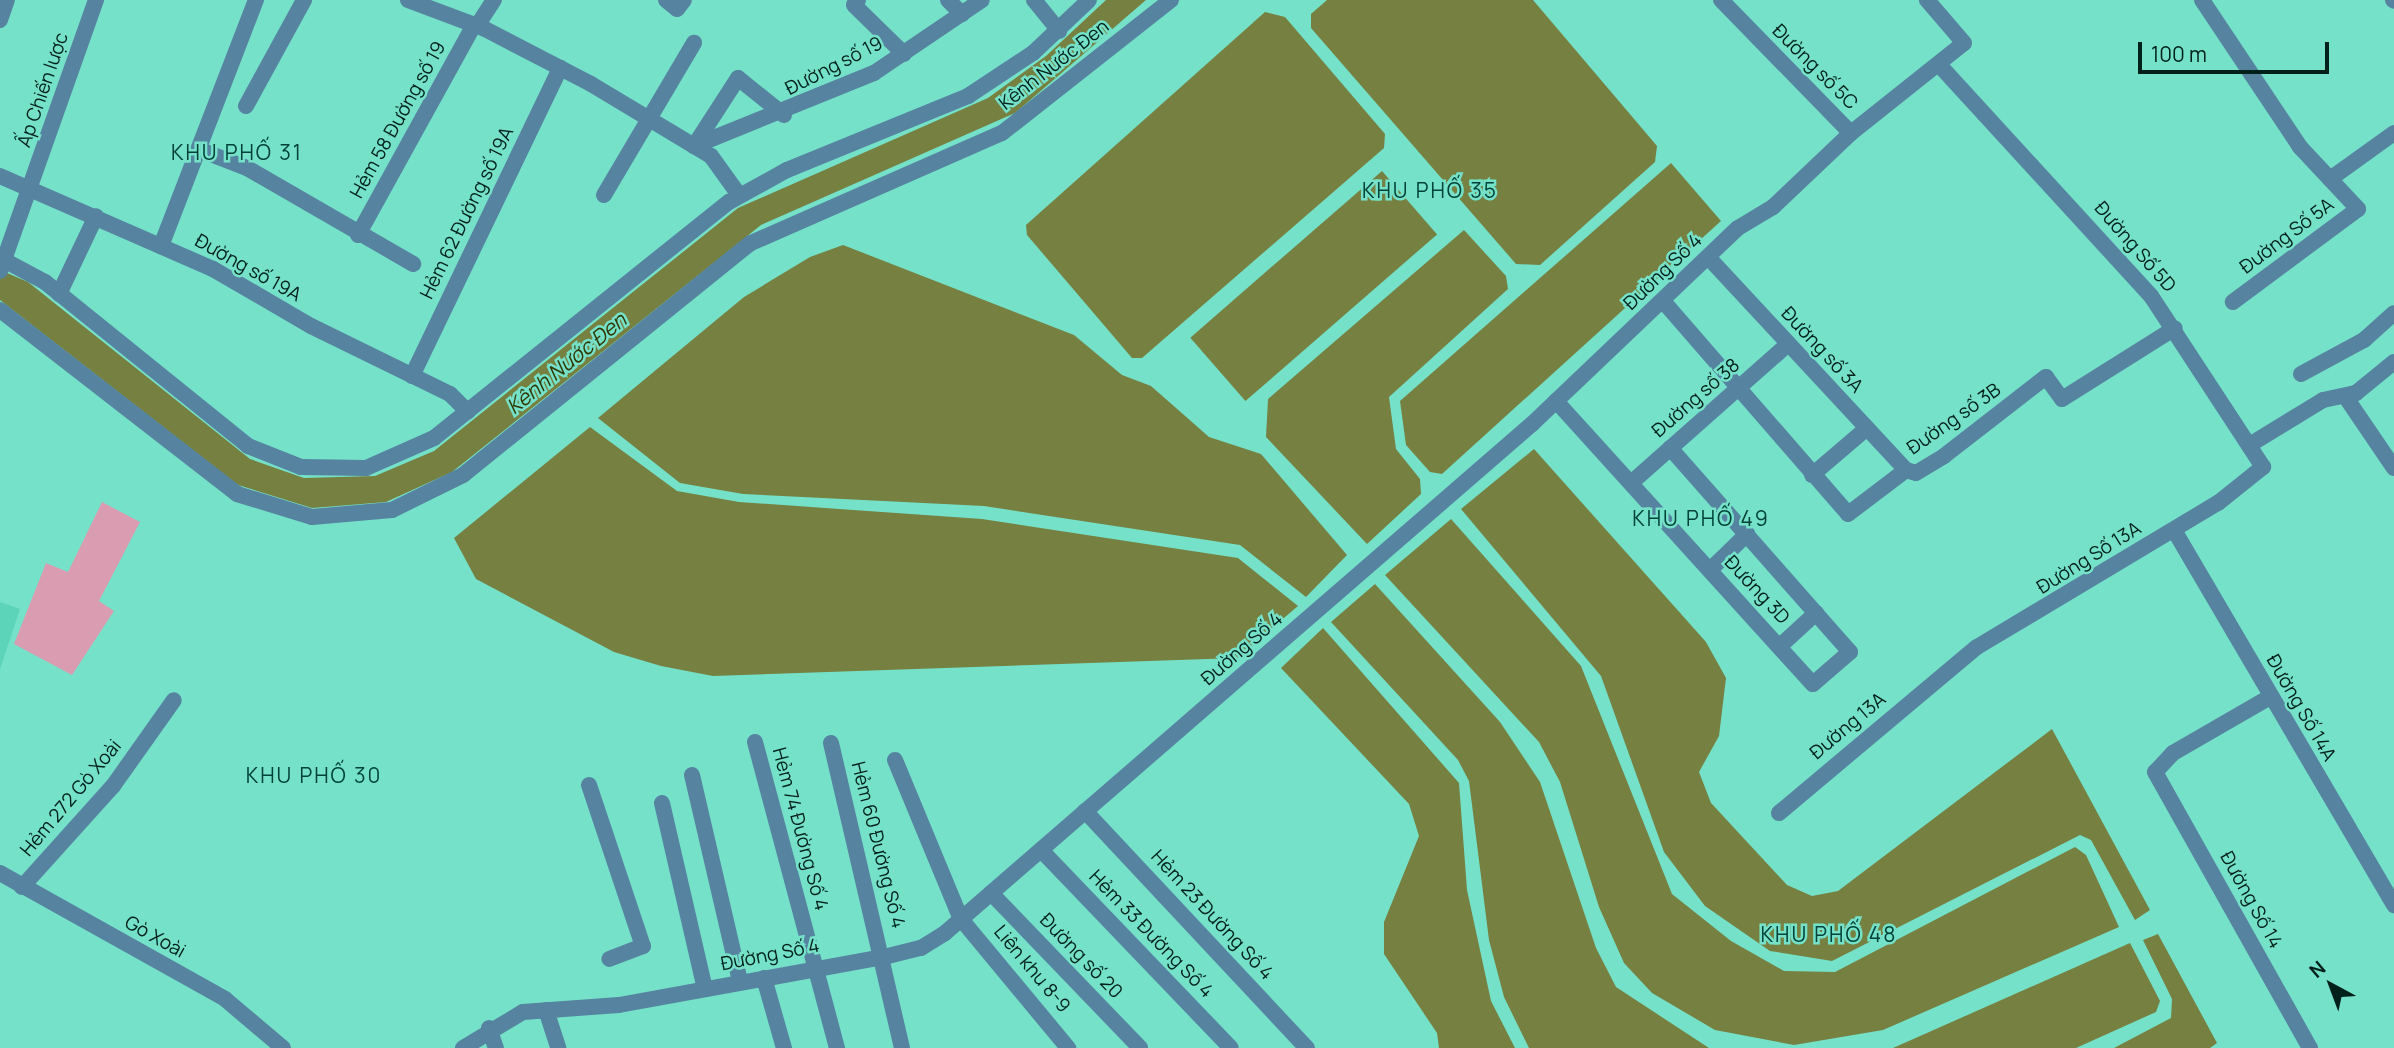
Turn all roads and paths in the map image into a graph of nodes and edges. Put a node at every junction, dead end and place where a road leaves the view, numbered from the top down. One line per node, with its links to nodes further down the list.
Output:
1 (7, 0): 17 (street)
2 (96, 0): 33 (street, Ấp Chiến lược)
3 (256, 0): 30 (street)
4 (304, 0): 24 (street)
5 (408, 0): 18 (street)
6 (494, 0): 18 (street, Hẻm 58 Đường số 19)
7 (858, 0): 21 (street)
8 (947, 0): 16 (street)
9 (982, 0): 16 (street, Đường số 19)
10 (1034, 0): 19 (street)
11 (1089, 0): 19 (street, Kênh Nước Đen)
12 (1171, 0): 45 (street, Kênh Nước Đen)
13 (1721, 0): 27 (street, Đường số 5C)
14 (1927, 0): 22 (street)
15 (2202, 0): 32 (street, Đường Số 5A)
16 (962, 14): 21 (street, Đường số 19)
17 (0, 20)
18 (476, 25): 23 (street); 37 (street, Hẻm 58 Đường số 19)
19 (1059, 31): 35 (street, Kênh Nước Đen)
20 (694, 43): 26 (street)
21 (904, 54): 25 (street, Đường số 19)
22 (1939, 65): 27 (street, Đường Số 4); 47 (street, Đường Số 5D)
23 (560, 68): 26 (street); 51 (street, Hẻm 62 Đường số 19A)
24 (246, 106)
25 (784, 115): 29 (street, Đường số 19); 29 (street)
26 (646, 118): 29 (street); 34 (street)
27 (1851, 133): 39 (street, Đường Số 4)
28 (2394, 133): 32 (street)
29 (694, 146): 35 (street)
30 (203, 151): 37 (street); 38 (street)
31 (0, 176): 33 (street, Đường số 19A)
32 (2330, 179): 44 (street, Đường Số 5A)
33 (32, 187): 36 (street, Đường số 19A); 40 (street, Ấp Chiến lược)
34 (604, 195)
35 (739, 195): 55 (street, Kênh Nước Đen)
36 (96, 216): 38 (street, Đường số 19A); 42 (street)
37 (358, 235): 41 (street)
38 (161, 246): 51 (street, Đường số 19A)
39 (1708, 257): 43 (street, Đường Số 4); 48 (street, Đường số 3A)
40 (1, 264): 42 (street, Kênh Nước Đen)
41 (413, 264)
42 (59, 294): 55 (street, Kênh Nước Đen)
43 (1662, 302): 52 (street, Đường số 3B); 54 (street, Đường Số 4)
44 (2233, 302)
45 (0, 310)
46 (2394, 313): 50 (street)
47 (2175, 328): 57 (street, Đường Số 5D); 60 (street, Đường số 3B)
48 (1788, 344): 52 (street, Đường số 38); 56 (street, Đường số 3A)
49 (2394, 362): 53 (street)
50 (2301, 374)
51 (412, 376): 55 (street, Đường số 19A)
52 (1739, 388): 58 (street, Đường số 38); 61 (street, Đường số 3B)
53 (2345, 396): 57 (street); 59 (street)
54 (1556, 401): 63 (street, Đường 3D); 78 (street, Đường Số 4)
55 (468, 412)
56 (1867, 428): 60 (street, Đường số 3A); 61 (street)
57 (2251, 444): 62 (street, Đường Số 5D)
58 (1670, 448): 63 (street, Đường số 38); 65 (street)
59 (2394, 468)
60 (1906, 470): 61 (street, Đường số 3B)
61 (1812, 475)
62 (2255, 478): 64 (street, Đường Số 13A)
63 (1631, 483): 66 (street, Đường 3D)
64 (2174, 530): 69 (street, Đường Số 13A); 70 (street, Đường Số 14A)
65 (1747, 534): 66 (street); 67 (street)
66 (1710, 570): 68 (street, Đường 3D)
67 (1816, 612): 68 (street); 68 (street, Đường 3D)
68 (1780, 646)
69 (1945, 673): 79 (street, Đường 13A)
70 (2270, 697): 84 (street, Đường Số 14A); 105 (street, Đường Số 14)
71 (174, 700): 82 (street, Hẻm 272 Gò Xoài)
72 (755, 741): 88 (street, Hẻm 74 Đường Số 4)
73 (831, 743): 86 (street, Hẻm 60 Đường Số 4)
74 (895, 760): 85 (street, Liên khu 8-9)
75 (692, 775): 90 (street)
76 (589, 785): 87 (street)
77 (662, 803): 91 (street)
78 (1086, 811): 80 (street, Đường Số 4); 104 (street, Hẻm 23 Đường Số 4)
79 (1779, 813)
80 (1041, 850): 83 (street, Đường Số 4); 103 (street, Hẻm 33 Đường Số 4)
81 (0, 873): 82 (street, Gò Xoài)
82 (22, 887): 94 (street, Gò Xoài)
83 (991, 893): 85 (street, Đường Số 4); 102 (street, Đường số 20)
84 (2394, 905)
85 (961, 919): 86 (street, Đường Số 4); 101 (street, Liên khu 8-9)
86 (884, 957): 88 (street, Đường Số 4); 100 (street, Hẻm 60 Đường Số 4)
87 (609, 959)
88 (816, 967): 89 (street, Đường Số 4); 99 (street, Hẻm 74 Đường Số 4)
89 (764, 978): 90 (street, Đường Số 4); 98 (street)
90 (740, 982): 91 (street, Đường Số 4)
91 (705, 989): 92 (street, Đường Số 4)
92 (546, 1010): 93 (street, Đường Số 4); 97 (street)
93 (489, 1028): 95 (street, Đường Số 4); 96 (street)
94 (283, 1048)
95 (463, 1048)
96 (496, 1048)
97 (558, 1048)
98 (784, 1048)
99 (837, 1048)
100 (902, 1048)
101 (1068, 1048)
102 (1140, 1048)
103 (1231, 1048)
104 (1307, 1048)
105 (2310, 1048)

